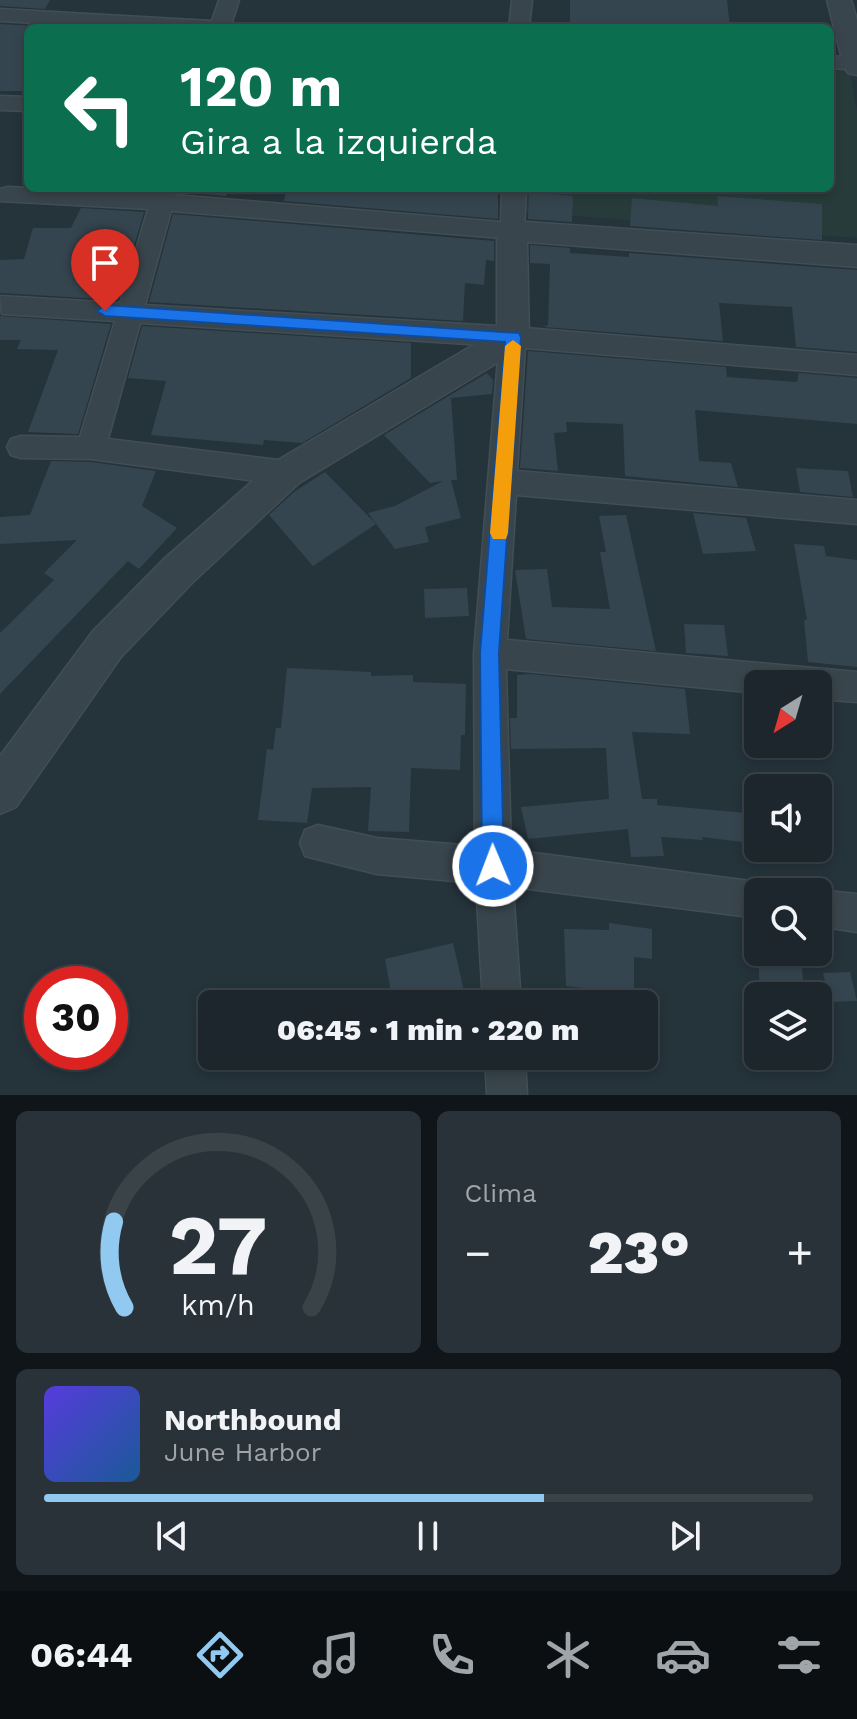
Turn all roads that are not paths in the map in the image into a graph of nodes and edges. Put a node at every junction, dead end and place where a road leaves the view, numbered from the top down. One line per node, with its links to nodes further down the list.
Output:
1 (229, 0): 6 (street)
2 (522, 0): 7 (street)
3 (839, 0): 9 (street)
4 (0, 15): 5 (street)
5 (152, 24)
6 (221, 24)
7 (519, 24)
8 (834, 62): 9 (street)
9 (857, 65)
10 (0, 103): 11 (street)
11 (24, 104)
12 (514, 192): 15 (street)
13 (8, 195): 14 (street)
14 (164, 195): 15 (street); 18 (street)
15 (512, 231): 16 (street); 19 (street)
16 (857, 256)
17 (2, 305): 18 (street)
18 (130, 312): 19 (street); 22 (street)
19 (513, 337): 20 (street); 23 (street); 24 (street)
20 (857, 365)
21 (21, 447): 22 (street)
22 (91, 448): 23 (street)
23 (286, 473): 28 (street)
24 (504, 482): 25 (street); 26 (street)
25 (857, 512)
26 (490, 653): 27 (street); 30 (street)
27 (857, 687)
28 (0, 792)
29 (318, 843): 30 (street)
30 (493, 866): 31 (street); 34 (street)
31 (744, 898)
32 (832, 910): 33 (street)
33 (857, 913)
34 (501, 990)
35 (506, 1070): 36 (street)
36 (507, 1095)

